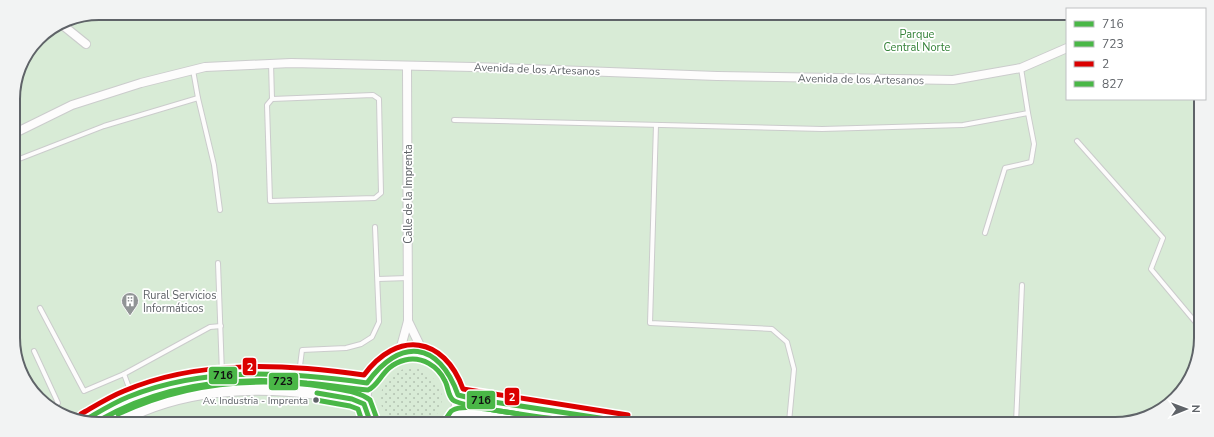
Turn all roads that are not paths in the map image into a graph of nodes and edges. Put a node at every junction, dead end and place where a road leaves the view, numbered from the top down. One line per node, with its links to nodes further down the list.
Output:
1 (65, 27): 2 (street)
2 (86, 44)
3 (1066, 48): 6 (street, Avenida de los Artesanos)
4 (270, 63): 5 (street, Avenida de los Artesanos); 7 (street, Avenida de los Artesanos); 9 (lane)
5 (407, 66): 6 (street, Avenida de los Artesanos); 20 (street, Calle de la Imprenta)
6 (1021, 68): 10 (lane)
7 (193, 70): 8 (lane); 13 (street, Avenida de los Artesanos)
8 (198, 98): 15 (lane); 16 (lane)
9 (272, 99): 9 (lane)
10 (1028, 113): 12 (lane); 18 (lane)
11 (454, 120): 12 (lane)
12 (656, 125): 45 (lane)
13 (20, 131)
14 (1077, 141): 24 (lane)
15 (20, 159)
16 (220, 210)
17 (376, 227): 21 (lane)
18 (985, 233)
19 (218, 263): 26 (lane)
20 (408, 278): 21 (lane); 25 (street, Calle de la Imprenta)
21 (378, 279): 32 (lane)
22 (1022, 285): 46 (lane)
23 (40, 308): 30 (lane)
24 (1194, 320)
25 (408, 321): 28 (street, Calle de la Imprenta); 29 (street, Calle de la Imprenta)
26 (220, 326): 30 (lane); 31 (lane)
27 (34, 351): 37 (lane)
28 (400, 354): 29 (street); 33 (street)
29 (424, 354): 35 (street)
30 (124, 374): 34 (lane)
31 (222, 374): 32 (street); 34 (street)
32 (299, 374): 33 (street)
33 (367, 383): 36 (street)
34 (132, 396): 38 (street)
35 (458, 396): 41 (street); 44 (street)
36 (364, 404): 39 (street); 40 (street)
37 (56, 405)
38 (92, 416)
39 (126, 417)
40 (369, 417)
41 (454, 417)
42 (468, 417): 43 (street)
43 (493, 417)
44 (594, 417)
45 (789, 417)
46 (1016, 417)

